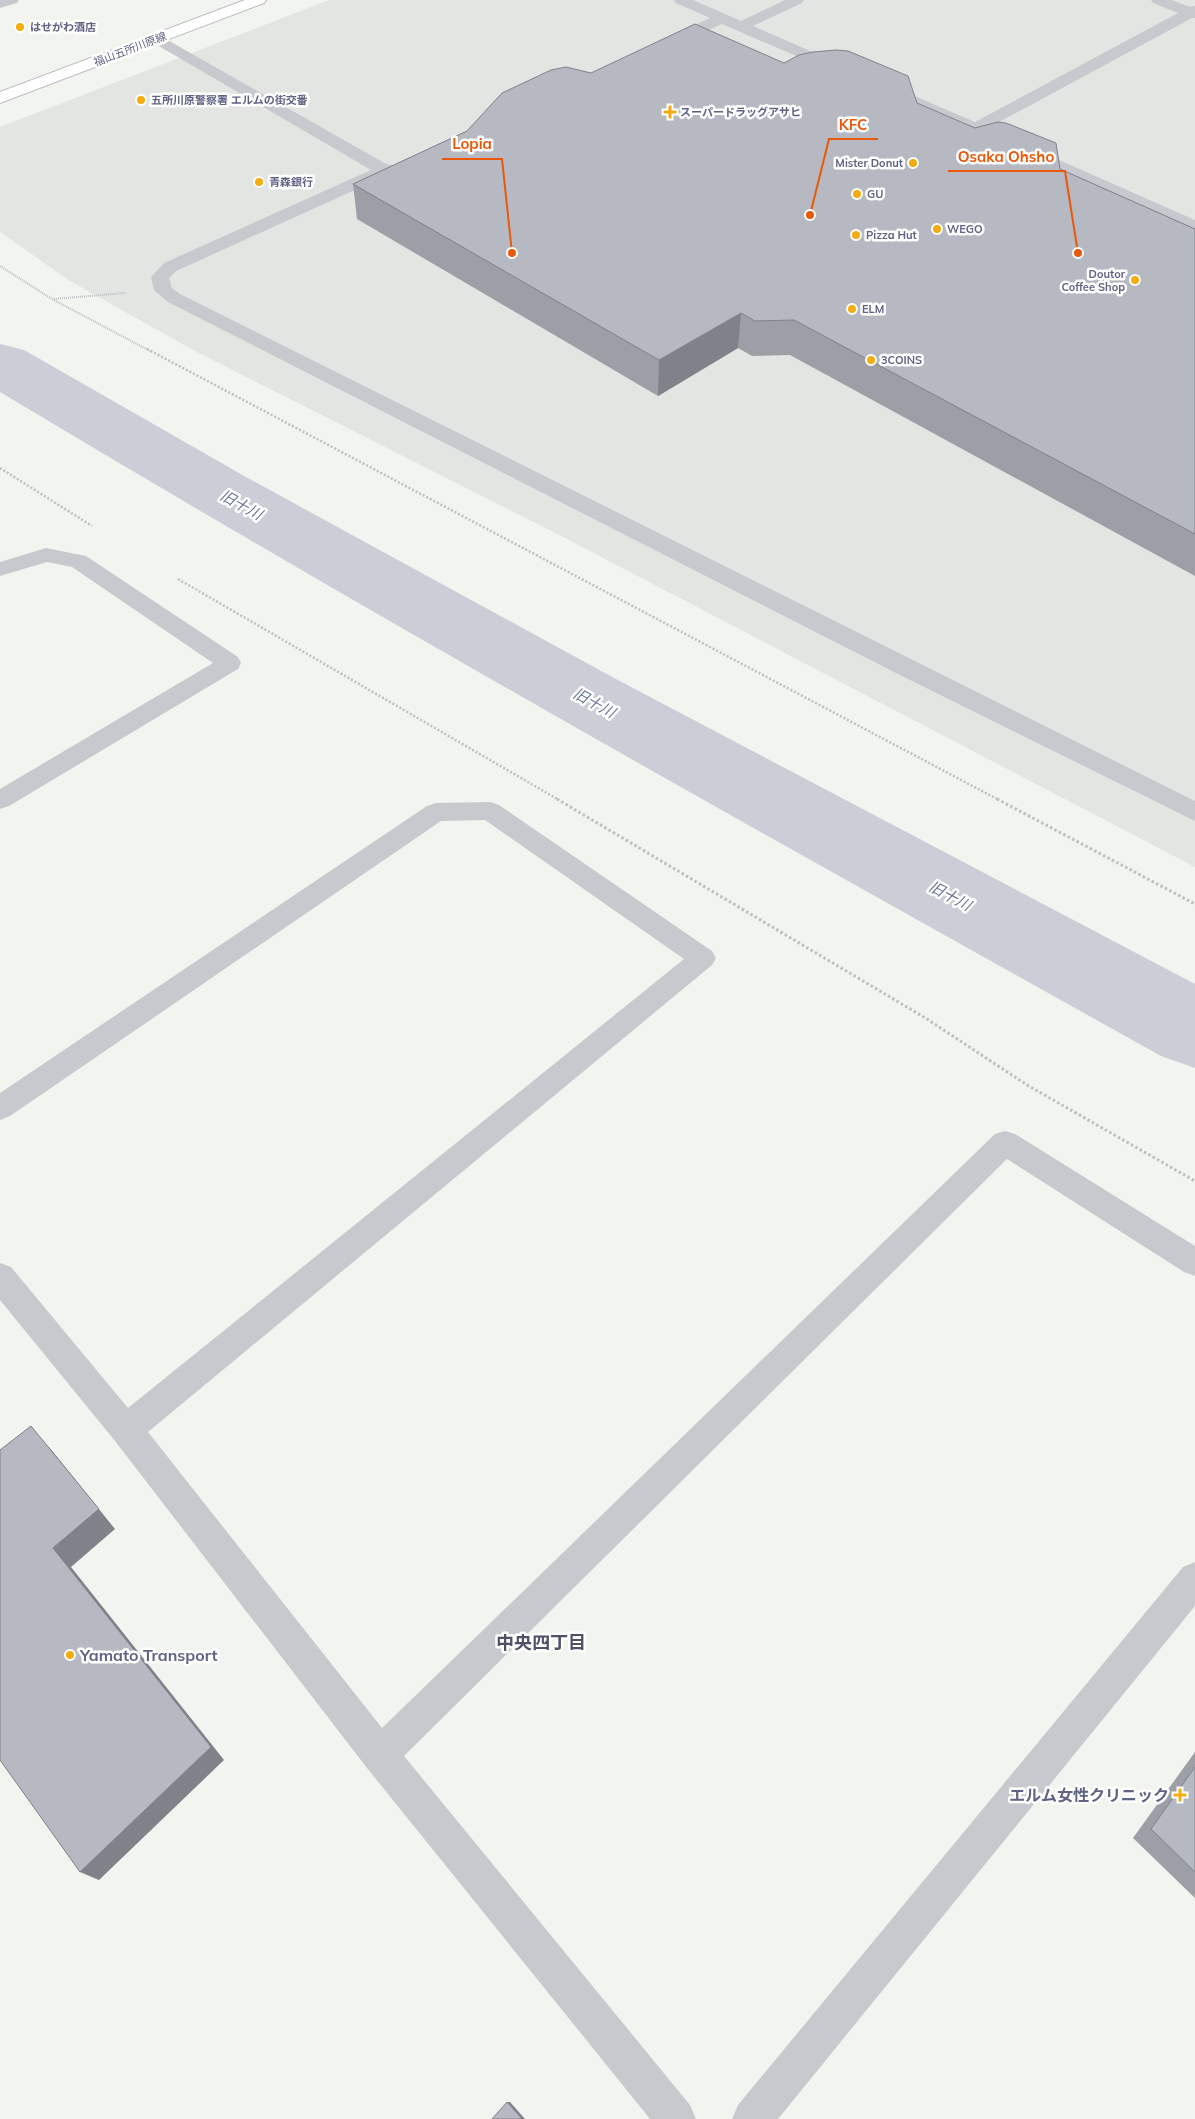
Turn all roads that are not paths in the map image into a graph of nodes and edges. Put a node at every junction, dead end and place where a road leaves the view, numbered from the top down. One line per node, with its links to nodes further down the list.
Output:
1 (12, 0): 6 (street)
2 (259, 0): 10 (main road, 福山五所川原線)
3 (681, 0): 8 (street)
4 (797, 0): 9 (street)
5 (1158, 0): 7 (street)
6 (0, 4)
7 (1194, 12): 13 (street)
8 (722, 18): 9 (street); 11 (street)
9 (741, 26): 13 (street)
10 (156, 39): 12 (main road, 福山五所川原線); 19 (street)
11 (651, 50)
12 (0, 98)
13 (976, 128): 14 (street)
14 (994, 136)
15 (1012, 145): 16 (street)
16 (1195, 226)
17 (0, 569): 18 (street)
18 (0, 800)
19 (1195, 812)
20 (0, 1108): 23 (street)
21 (1195, 1262): 25 (street)
22 (0, 1277): 23 (street)
23 (126, 1430): 25 (street)
24 (1195, 1579): 27 (street)
25 (380, 1755): 26 (street)
26 (676, 2119)
27 (752, 2119)

